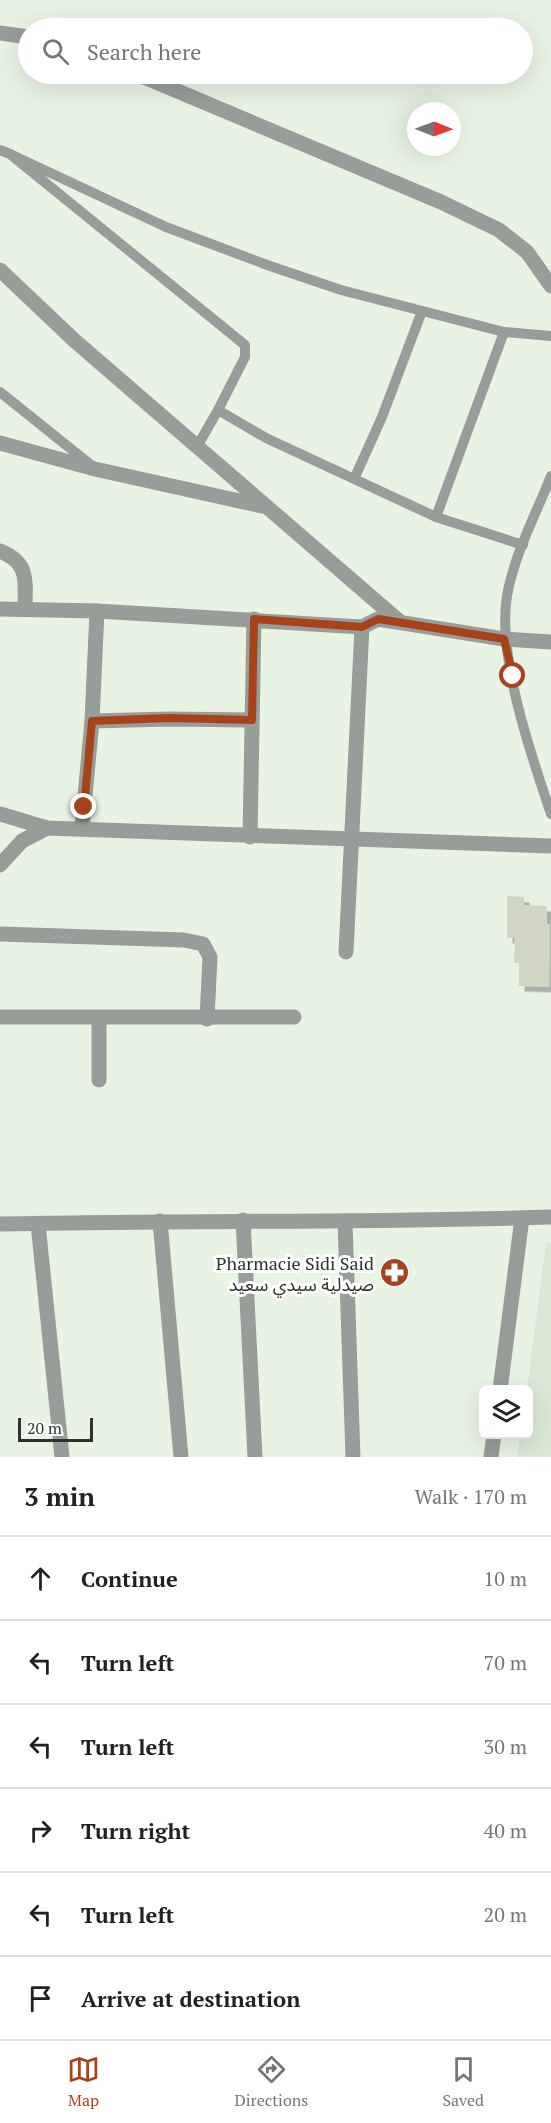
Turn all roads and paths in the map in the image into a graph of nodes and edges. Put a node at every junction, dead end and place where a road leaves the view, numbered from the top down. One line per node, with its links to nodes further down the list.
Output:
1 (0, 33): 2 (street)
2 (18, 36)
3 (161, 84): 6 (street)
4 (5, 152): 7 (lane); 11 (lane)
5 (0, 270): 13 (street)
6 (551, 286)
7 (422, 311): 8 (lane); 16 (lane)
8 (504, 332): 9 (lane); 18 (lane)
9 (551, 336)
10 (0, 392): 14 (lane)
11 (218, 410): 13 (lane); 16 (lane)
12 (0, 443): 14 (street)
13 (198, 446): 17 (street)
14 (95, 469): 17 (street)
15 (551, 476): 19 (lane)
16 (355, 477): 18 (lane)
17 (265, 507): 25 (street)
18 (436, 517): 19 (lane)
19 (524, 545): 27 (lane)
20 (0, 551): 22 (street)
21 (0, 609): 22 (street)
22 (25, 609): 23 (street)
23 (97, 611): 24 (street); 30 (street)
24 (254, 619): 26 (street); 29 (street)
25 (399, 621): 26 (street); 27 (street)
26 (362, 627): 36 (street)
27 (504, 639): 28 (street); 32 (lane)
28 (551, 642)
29 (252, 720): 30 (street); 35 (street)
30 (92, 721): 34 (street)
31 (0, 814): 33 (street)
32 (551, 814)
33 (47, 828): 34 (street); 38 (street)
34 (82, 828): 35 (street)
35 (250, 837): 36 (street)
36 (353, 838): 37 (street); 40 (street)
37 (551, 846)
38 (0, 866)
39 (0, 934): 44 (street)
40 (346, 952)
41 (0, 1017): 43 (street)
42 (294, 1017): 44 (street)
43 (99, 1018): 44 (street); 45 (street)
44 (207, 1019)
45 (99, 1080)
46 (551, 1217): 47 (street)
47 (522, 1218): 50 (street); 53 (street)
48 (243, 1220): 49 (street); 50 (street); 57 (street)
49 (160, 1221): 52 (street); 56 (street)
50 (345, 1222): 58 (street)
51 (0, 1224): 52 (street)
52 (38, 1224): 55 (street)
53 (501, 1385)
54 (493, 1439): 59 (street)
55 (62, 1457)
56 (181, 1457)
57 (255, 1457)
58 (353, 1457)
59 (491, 1457)

